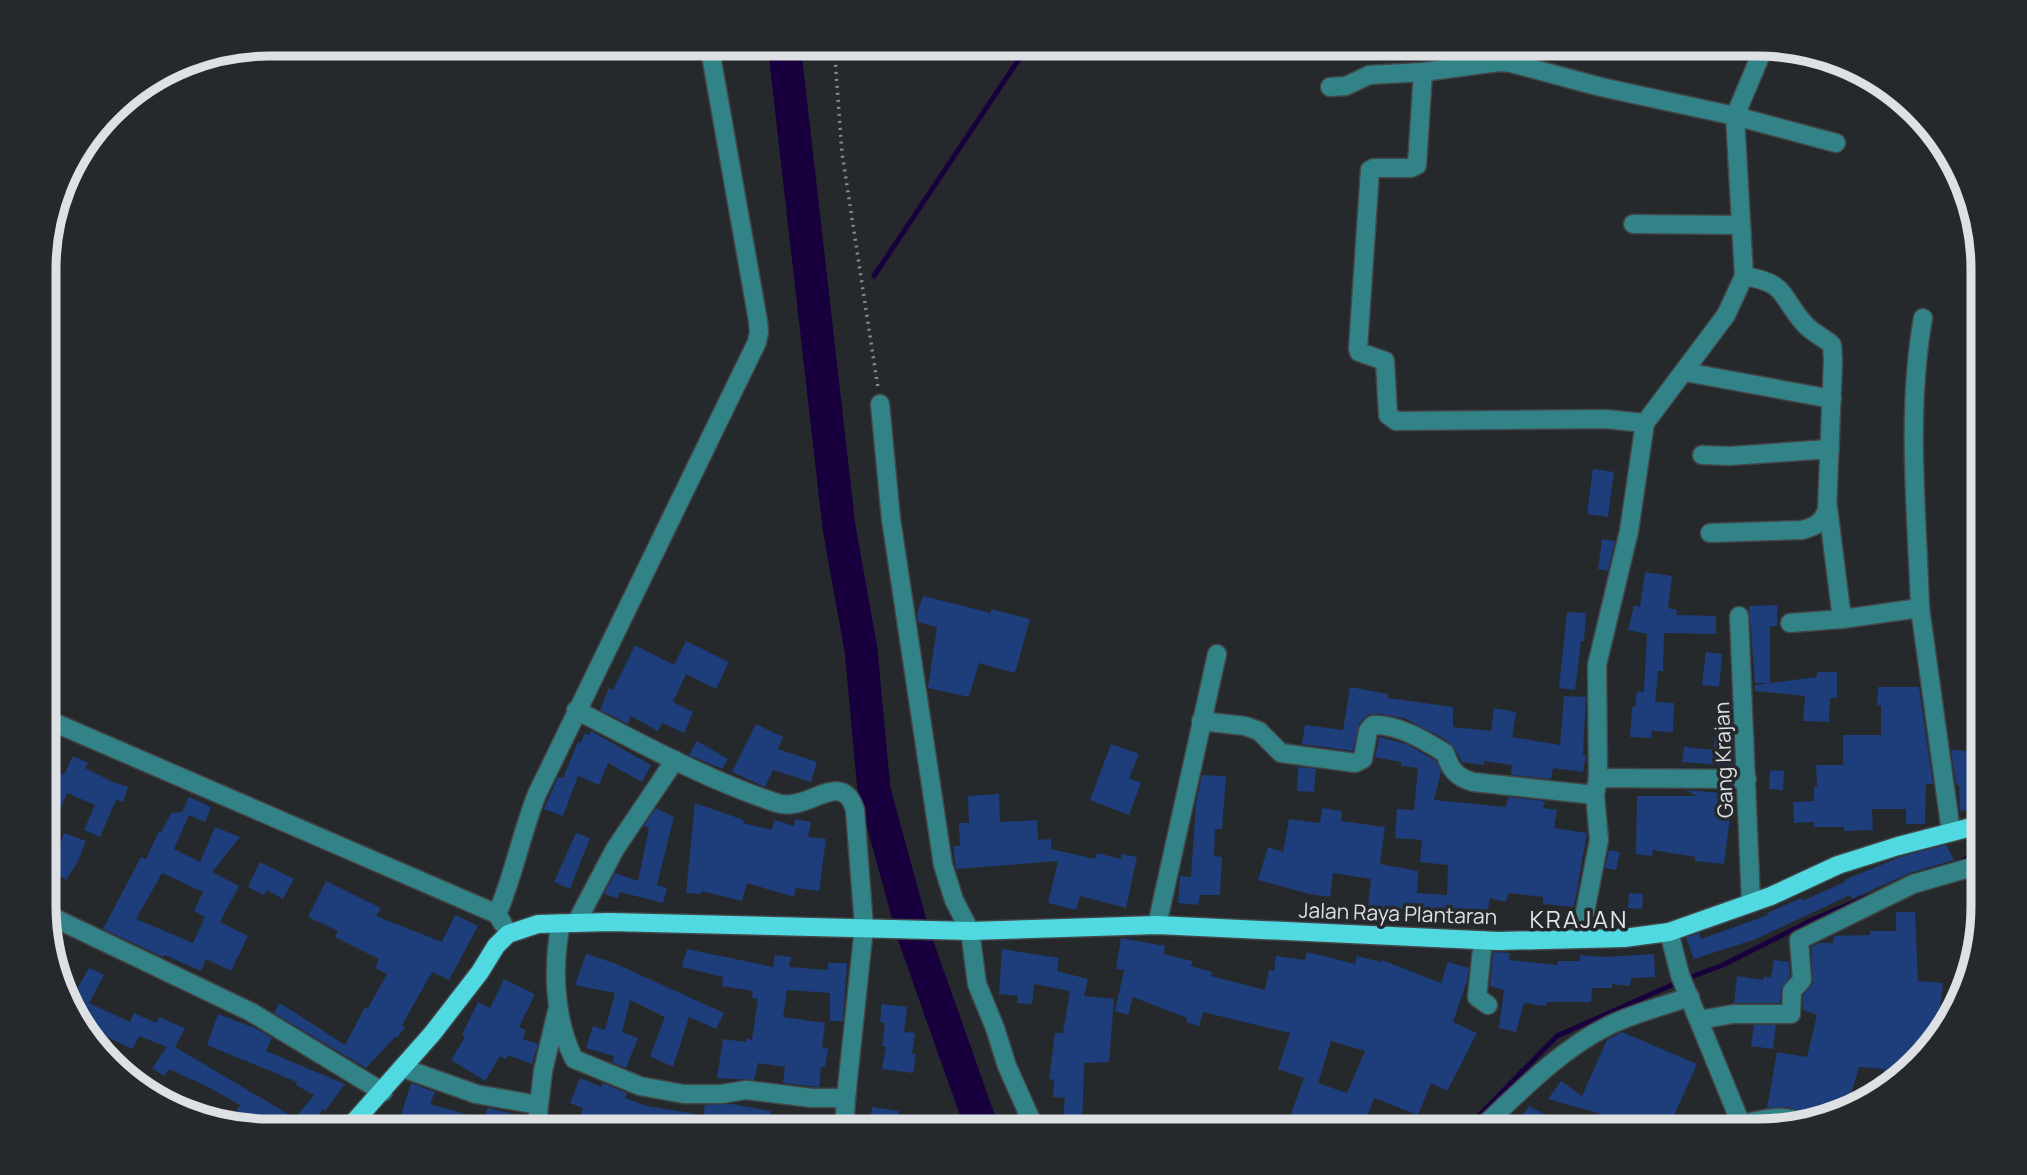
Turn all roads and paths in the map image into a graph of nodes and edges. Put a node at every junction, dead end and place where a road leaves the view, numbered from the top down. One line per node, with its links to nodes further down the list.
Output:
1 (711, 56): 25 (street)
2 (835, 56): 14 (path)
3 (1760, 56): 6 (street)
4 (1423, 72): 5 (street); 6 (street); 15 (street)
5 (1329, 87)
6 (1735, 116): 7 (street); 9 (street)
7 (1836, 143)
8 (1633, 225): 9 (street)
9 (1741, 225): 10 (street)
10 (1744, 276): 12 (street); 13 (street)
11 (1923, 318): 20 (street)
12 (1685, 372): 13 (street); 15 (street)
13 (1832, 399): 16 (street)
14 (880, 404): 40 (street)
15 (1645, 423): 30 (street)
16 (1830, 449): 17 (street); 18 (street)
17 (1702, 455)
18 (1828, 504): 19 (street); 22 (street)
19 (1710, 533)
20 (1920, 608): 22 (street); 32 (street)
21 (1739, 616): 29 (street, Gang Krajan)
22 (1842, 619): 23 (street)
23 (1790, 623)
24 (1217, 654): 26 (street)
25 (576, 710): 28 (street); 35 (street)
26 (1201, 721): 30 (street); 38 (street)
27 (56, 723): 35 (street)
28 (675, 760): 37 (street); 39 (street)
29 (1747, 779): 30 (street); 34 (street, Gang Krajan)
30 (1596, 787): 43 (street)
31 (1971, 827): 32 (main road, Jalan Raya Plantaran)
32 (1951, 832): 34 (main road, Jalan Raya Plantaran)
33 (1971, 867): 48 (street)
34 (1751, 903): 41 (main road, Jalan Raya Plantaran)
35 (497, 914): 42 (street)
36 (57, 919): 50 (street)
37 (569, 923): 39 (main road, Jalan Raya Plantaran); 42 (main road, Jalan Raya Plantaran); 46 (street)
38 (1157, 925): 40 (main road, Jalan Raya Plantaran); 44 (main road, Jalan Raya Plantaran)
39 (871, 927): 40 (main road, Jalan Raya Plantaran); 51 (street)
40 (965, 931): 56 (street)
41 (1669, 932): 43 (main road, Jalan Raya Plantaran); 45 (street)
42 (508, 934): 49 (main road)
43 (1580, 939): 44 (main road, Jalan Raya Plantaran)
44 (1483, 940): 47 (street)
45 (1685, 988): 48 (street); 57 (street)
46 (559, 1004): 51 (street); 52 (street)
47 (1488, 1005)
48 (1699, 1020): 58 (street)
49 (403, 1068): 50 (main road); 52 (street)
50 (383, 1092): 53 (main road)
51 (846, 1098): 55 (street)
52 (538, 1105): 54 (street)
53 (357, 1119)
54 (537, 1119)
55 (845, 1119)
56 (1031, 1119)
57 (1490, 1119)
58 (1739, 1119)

